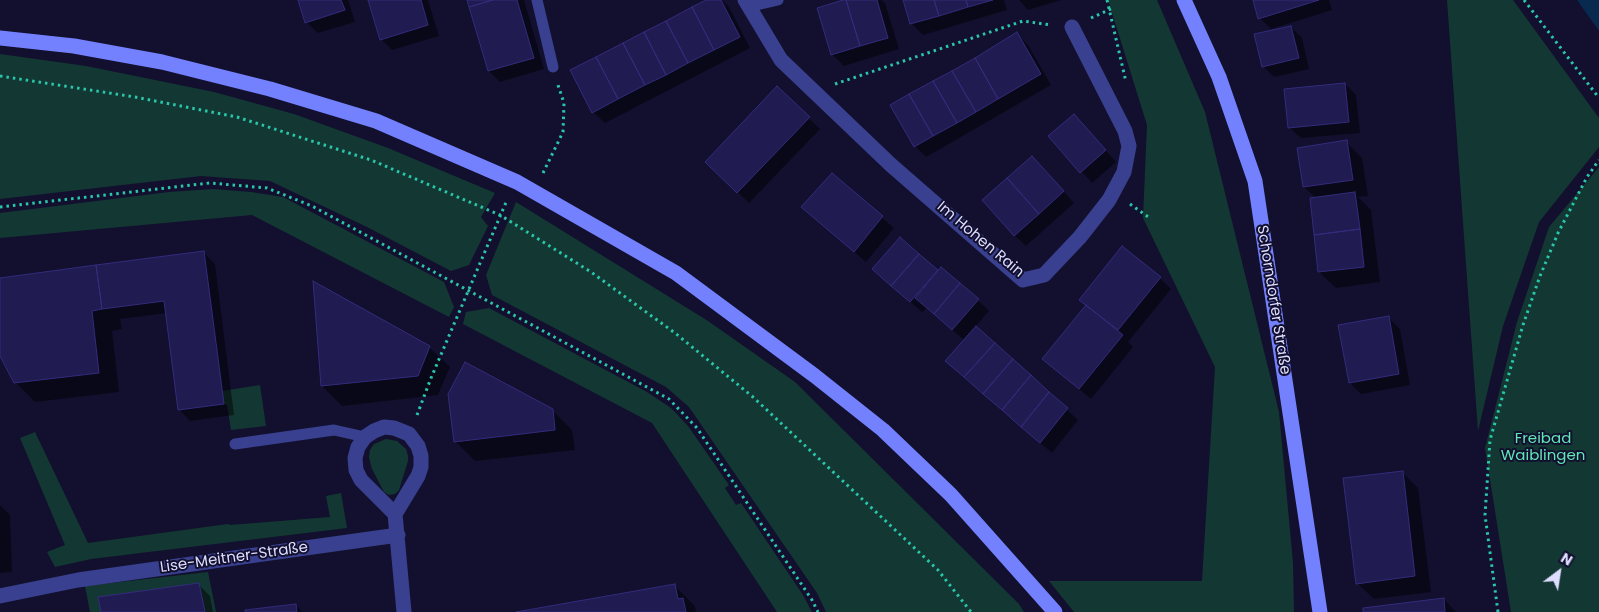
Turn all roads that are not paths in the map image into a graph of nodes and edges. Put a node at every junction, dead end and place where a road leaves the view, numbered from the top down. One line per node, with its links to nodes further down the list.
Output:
1 (537, 0): 7 (lane)
2 (778, 0): 4 (lane)
3 (1184, 0): 15 (main road, Schorndorfer Straße)
4 (746, 4): 5 (street, Im Hohen Rain)
5 (1072, 27)
6 (0, 38): 14 (main road)
7 (553, 67)
8 (364, 438): 9 (lane); 10 (street); 10 (street)
9 (235, 444)
10 (395, 514): 11 (street)
11 (398, 535): 12 (street, Lise-Meitner-Straße); 13 (street)
12 (0, 596)
13 (404, 612)
14 (1055, 612)
15 (1320, 612)

